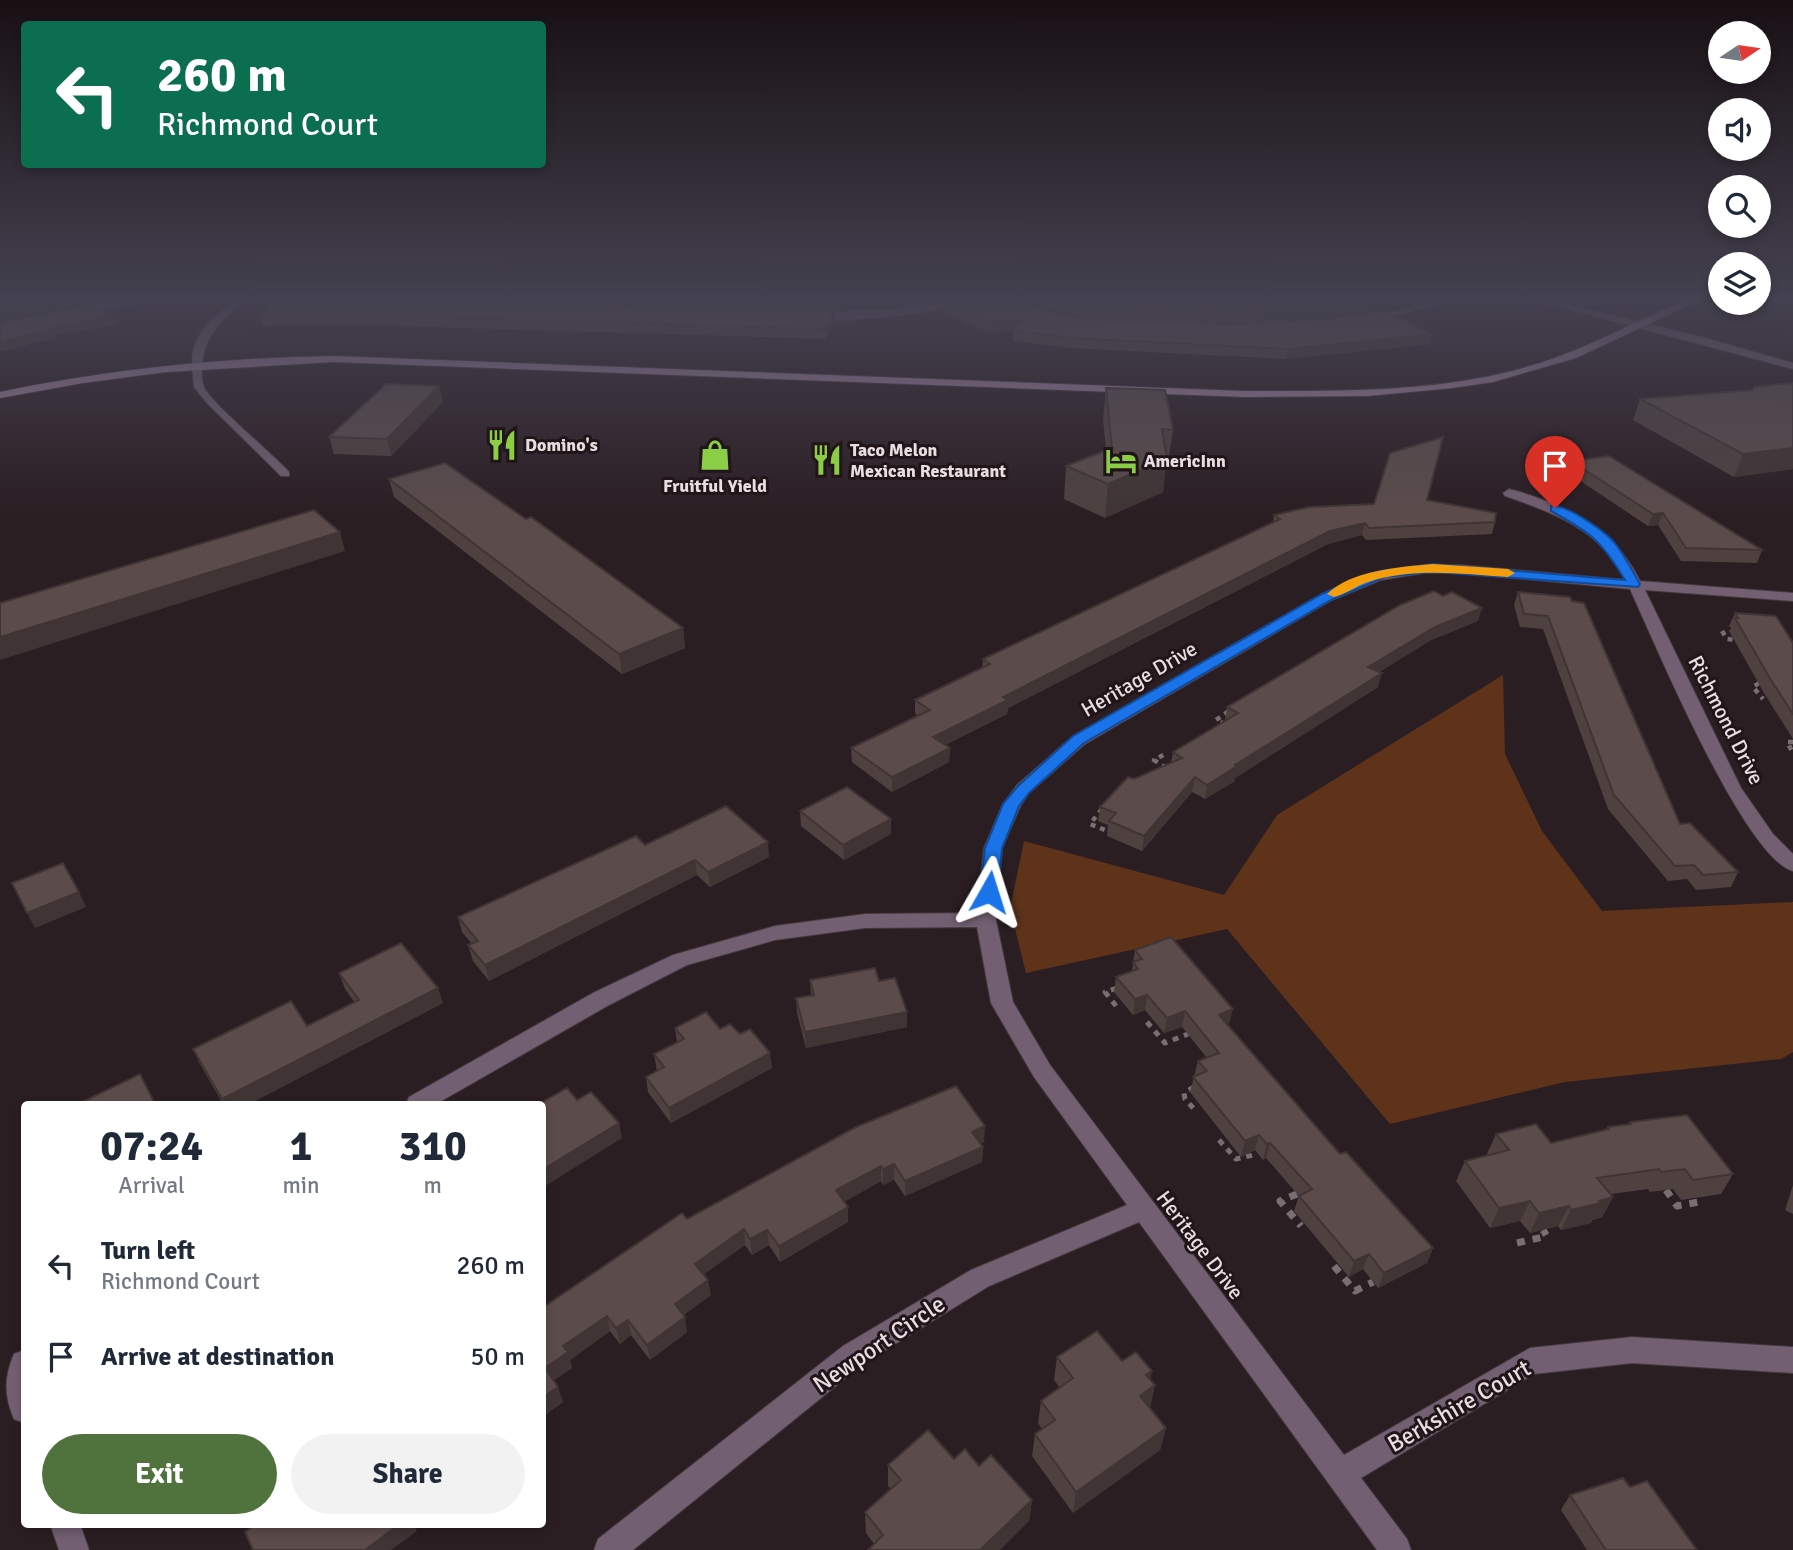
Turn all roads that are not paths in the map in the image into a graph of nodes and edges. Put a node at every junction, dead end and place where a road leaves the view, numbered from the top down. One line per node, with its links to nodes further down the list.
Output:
1 (153, 370): 5 (street)
2 (197, 370): 6 (lane)
3 (631, 370): 4 (street)
4 (1523, 370)
5 (0, 394)
6 (285, 474)
7 (1510, 493): 8 (street, Richmond Drive)
8 (1634, 584): 9 (street, Heritage Drive); 10 (street, Richmond Drive); 11 (street, Heritage Drive)
9 (1793, 597)
10 (1793, 866)
11 (986, 920): 12 (street); 13 (street, Heritage Drive)
12 (421, 1101)
13 (1144, 1209): 17 (street, Heritage Drive); 20 (street, Newport Circle)
14 (1793, 1360): 17 (street, Berkshire Court)
15 (21, 1382): 16 (street)
16 (21, 1400)
17 (1340, 1474): 21 (street, Heritage Drive)
18 (66, 1528): 19 (street)
19 (74, 1550)
20 (609, 1550)
21 (1396, 1550)

